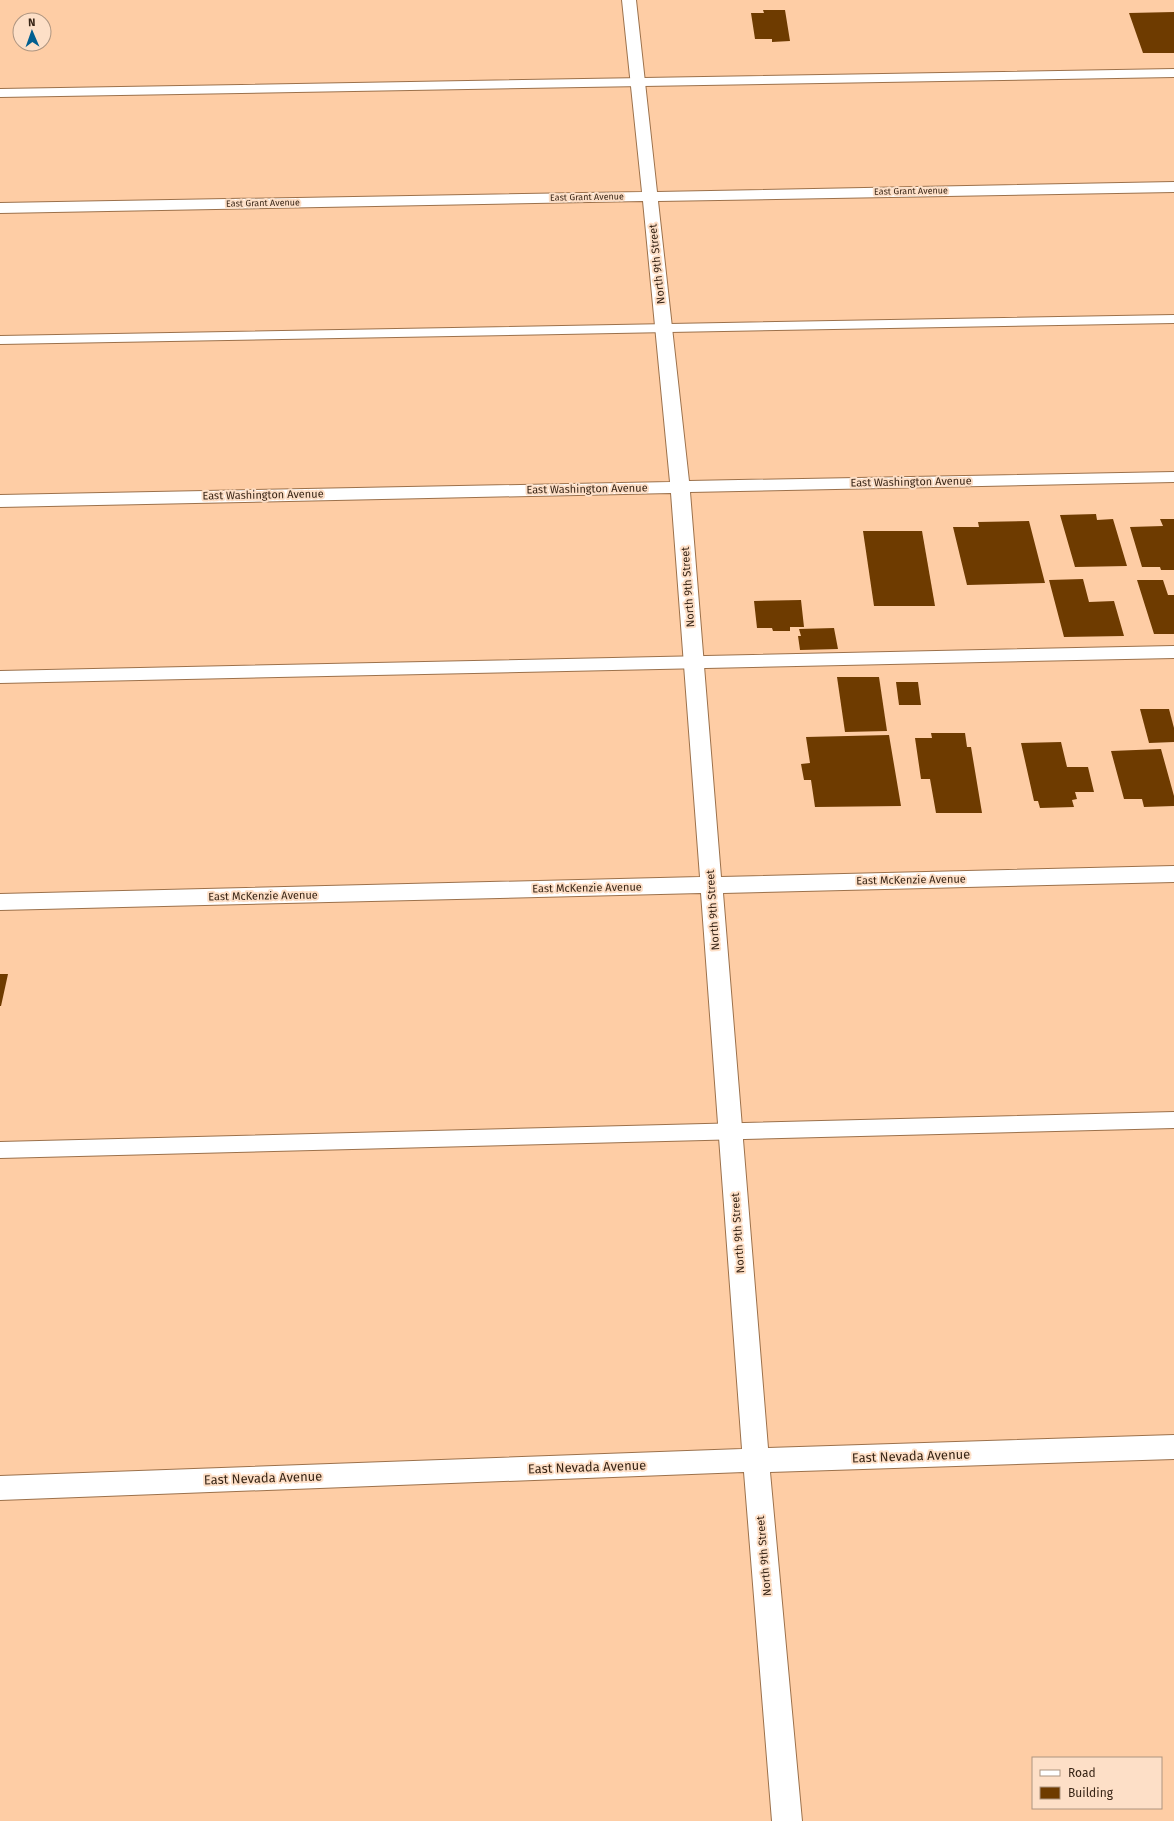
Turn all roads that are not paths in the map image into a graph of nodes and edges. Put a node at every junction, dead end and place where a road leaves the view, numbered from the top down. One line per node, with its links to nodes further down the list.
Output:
1 (629, 0): 3 (street, North 9th Street)
2 (1174, 73): 3 (lane)
3 (637, 82): 4 (lane); 6 (street, North 9th Street)
4 (0, 93)
5 (1174, 187): 6 (street, East Grant Avenue)
6 (650, 196): 7 (street, East Grant Avenue); 9 (street, North 9th Street)
7 (0, 208)
8 (1174, 319): 9 (lane)
9 (664, 328): 10 (lane); 12 (street, North 9th Street)
10 (0, 340)
11 (1174, 476): 12 (street, East Washington Avenue)
12 (680, 487): 13 (street, East Washington Avenue); 15 (street, North 9th Street)
13 (0, 500)
14 (1174, 652): 15 (lane)
15 (694, 663): 16 (lane); 18 (street, North 9th Street)
16 (0, 677)
17 (1174, 874): 18 (street, East McKenzie Avenue)
18 (712, 885): 19 (street, East McKenzie Avenue); 21 (street, North 9th Street)
19 (0, 902)
20 (1174, 1120): 21 (lane)
21 (730, 1131): 22 (lane); 24 (street, North 9th Street)
22 (0, 1150)
23 (1174, 1447): 24 (street, East Nevada Avenue)
24 (756, 1460): 25 (street, East Nevada Avenue); 26 (street, North 9th Street)
25 (0, 1488)
26 (787, 1821)

